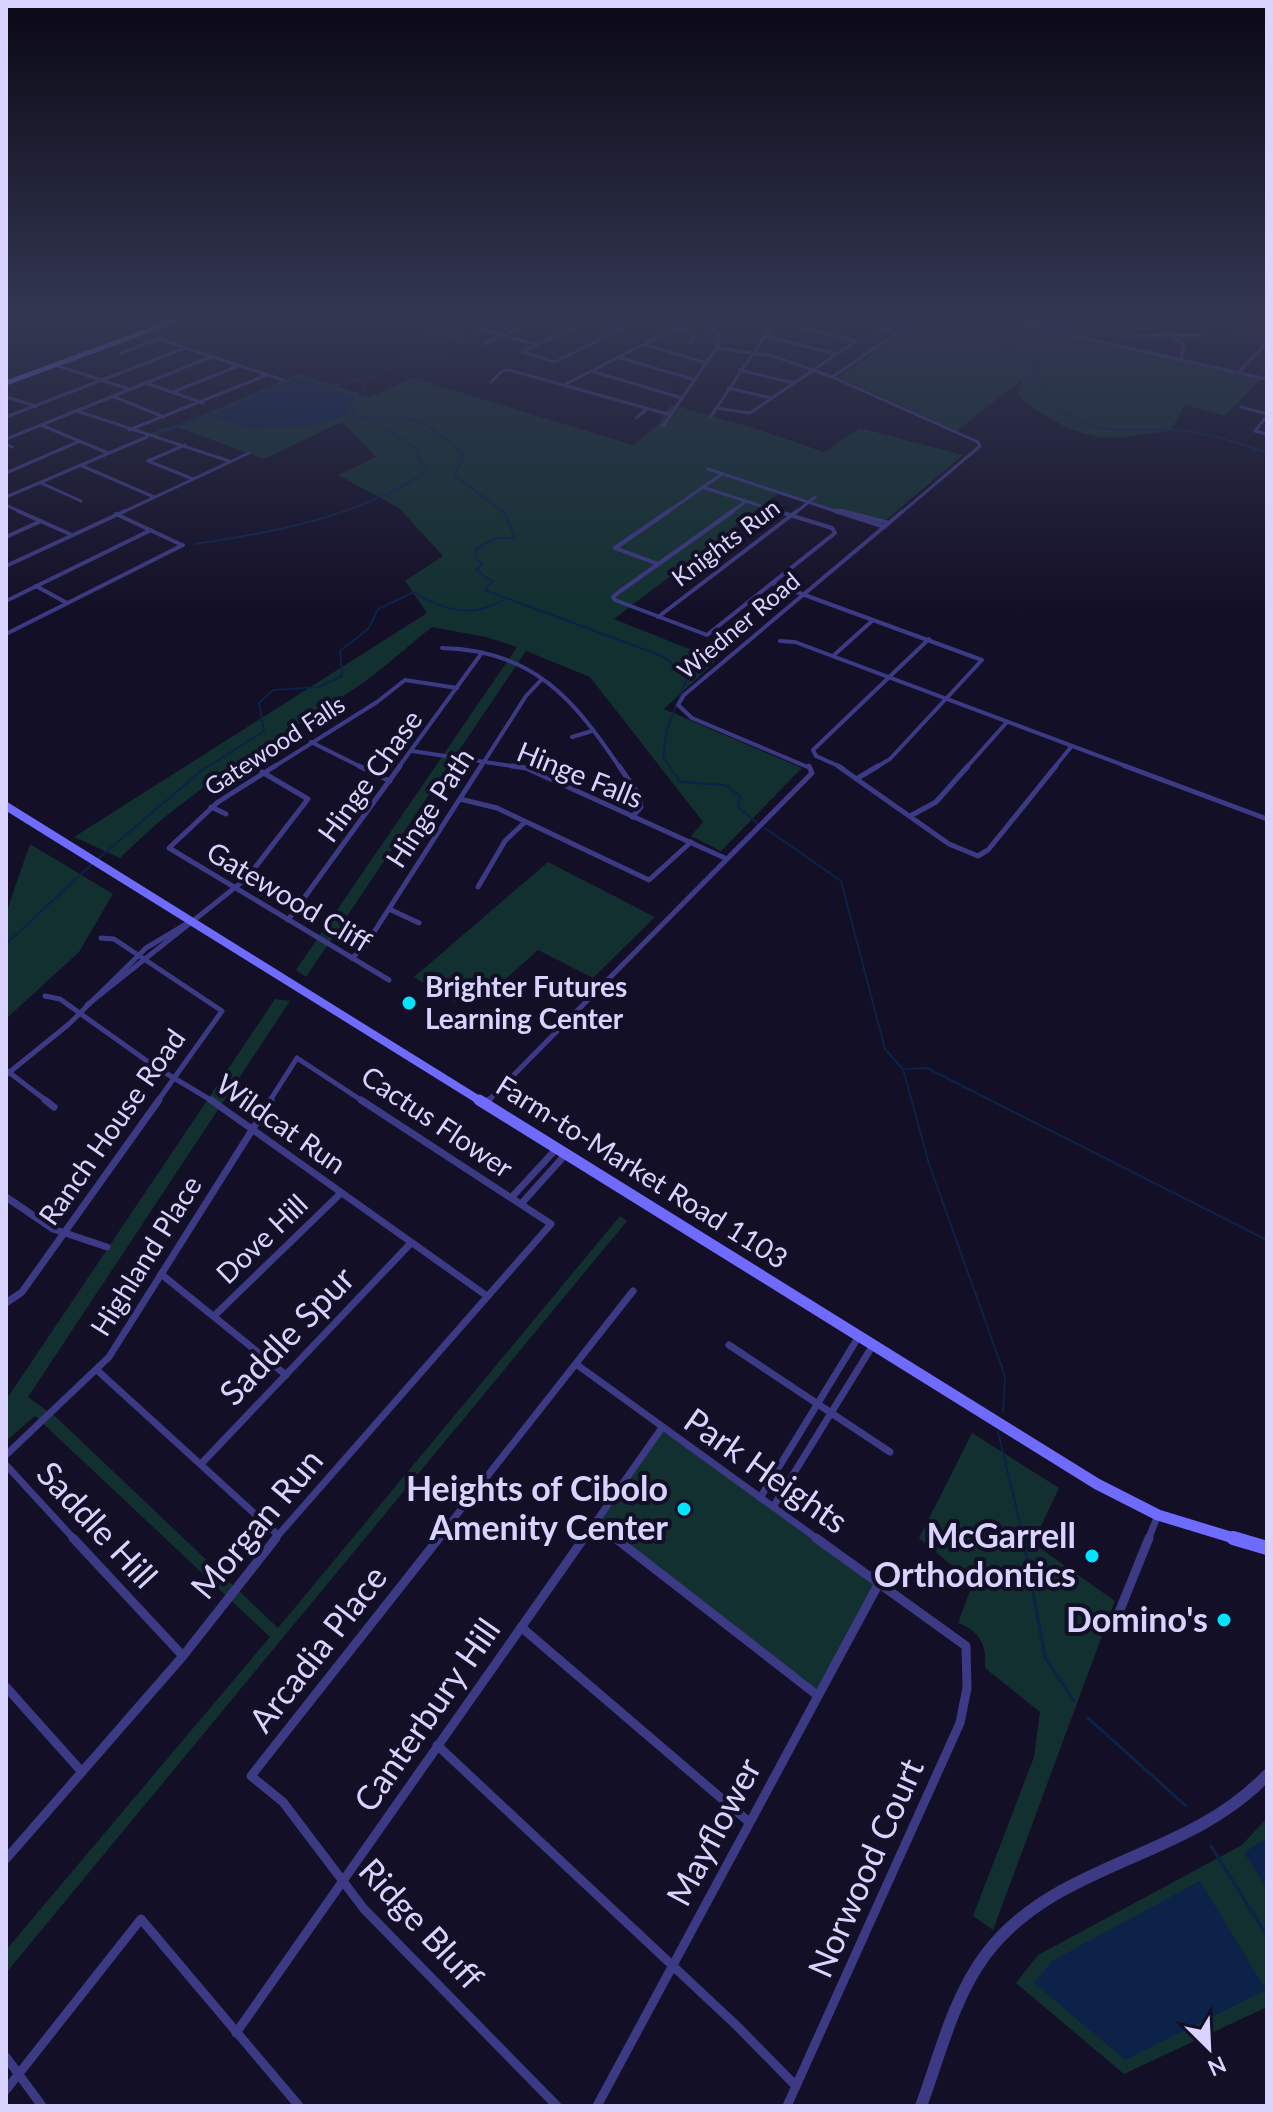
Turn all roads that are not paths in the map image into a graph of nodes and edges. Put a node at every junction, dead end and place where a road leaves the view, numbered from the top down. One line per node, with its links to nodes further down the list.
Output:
1 (671, 415): 12 (street)
2 (1267, 415): 14 (street)
3 (65, 416): 11 (street)
4 (89, 416): 13 (street)
5 (160, 416): 9 (street)
6 (168, 416): 9 (street)
7 (639, 416): 10 (street)
8 (916, 416): 40 (street, Wiedner Road)
9 (164, 417): 13 (street)
10 (636, 418)
11 (41, 425): 16 (street); 17 (street)
12 (663, 426)
13 (129, 431): 15 (street)
14 (1267, 434)
15 (147, 437): 18 (street); 20 (street)
16 (80, 441): 20 (street); 25 (street)
17 (6, 442): 19 (street)
18 (185, 445): 22 (street); 27 (street)
19 (12, 447)
20 (108, 453): 23 (street)
21 (249, 453): 22 (street)
22 (230, 462): 27 (street)
23 (80, 465): 28 (street); 31 (street)
24 (708, 469): 26 (street)
25 (6, 473)
26 (722, 474): 29 (street); 35 (street)
27 (193, 479): 31 (street)
28 (40, 483): 30 (street); 33 (street)
29 (702, 487): 34 (street); 44 (street)
30 (6, 497)
31 (154, 497): 37 (street)
32 (815, 497): 35 (street, Knights Run)
33 (81, 501)
34 (746, 501): 38 (street); 44 (street)
35 (810, 501): 38 (street, Knights Run); 40 (street)
36 (6, 505): 39 (street)
37 (116, 514): 41 (street); 42 (street)
38 (791, 516): 46 (street); 51 (street, Knights Run)
39 (41, 521): 42 (street); 43 (street)
40 (887, 525): 48 (street, Wiedner Road)
41 (151, 530): 47 (street); 50 (street)
42 (72, 535): 45 (street)
43 (6, 537)
44 (658, 564): 51 (street)
45 (6, 566)
46 (772, 583): 48 (street); 51 (street)
47 (36, 586): 49 (street); 50 (street)
48 (804, 595): 52 (street); 83 (street, Wiedner Road)
49 (6, 601)
50 (67, 603): 53 (street)
51 (658, 617)
52 (873, 620): 54 (street); 58 (street)
53 (6, 634)
54 (929, 639): 59 (street); 62 (street)
55 (780, 641): 58 (street)
56 (442, 648): 57 (street)
57 (481, 654): 60 (street); 61 (street, Hinge Chase)
58 (833, 656): 59 (street)
59 (888, 677): 62 (street); 71 (street)
60 (542, 679): 64 (street); 69 (street, Hinge Path)
61 (457, 688): 66 (street, Gatewood Falls); 68 (street, Hinge Chase)
62 (947, 699): 63 (street); 71 (street)
63 (1007, 722): 67 (street); 77 (street)
64 (592, 731): 65 (street); 78 (street)
65 (572, 737)
66 (311, 742): 70 (street, Gatewood Falls); 72 (street)
67 (1071, 747): 77 (street); 79 (street)
68 (412, 751): 69 (street, Hinge Falls); 72 (street, Hinge Chase)
69 (485, 761): 73 (street, Hinge Path); 78 (street, Hinge Falls)
70 (262, 772): 75 (street, Gatewood Falls); 85 (street)
71 (857, 778): 77 (street)
72 (390, 781): 87 (street, Hinge Chase)
73 (460, 799): 80 (street); 86 (street, Hinge Path)
74 (6, 806): 88 (main road, Farm-to-Market Road 1103)
75 (211, 807): 76 (street); 82 (street, Gatewood Falls)
76 (226, 814)
77 (910, 816)
78 (632, 817): 81 (street, Hinge Falls)
79 (1267, 819)
80 (525, 822): 81 (street); 84 (street)
81 (691, 842): 83 (street, Hinge Falls)
82 (169, 848): 85 (street, Gatewood Cliff)
83 (727, 859): 101 (street, Wiedner Road)
84 (478, 887)
85 (234, 889): 87 (street, Gatewood Cliff); 88 (street)
86 (389, 909): 89 (street); 92 (street, Hinge Path)
87 (288, 920): 92 (street, Gatewood Cliff)
88 (191, 922): 91 (street); 93 (street); 101 (main road, Farm-to-Market Road 1103)
89 (419, 923)
90 (101, 938): 91 (street)
91 (137, 955): 93 (street); 96 (street)
92 (352, 958): 94 (street, Gatewood Cliff)
93 (145, 960): 96 (street); 100 (street, Ranch House Road)
94 (389, 980)
95 (45, 996): 97 (street, Wildcat Run)
96 (87, 1005): 97 (street)
97 (80, 1013): 99 (street); 100 (street, Wildcat Run)
98 (297, 1058): 103 (street, Highland Place); 107 (street, Cactus Flower)
99 (7, 1072): 102 (street)
100 (175, 1077): 103 (street, Wildcat Run); 110 (street, Ranch House Road)
101 (486, 1103): 104 (main road, Farm-to-Market Road 1103)
102 (54, 1107)
103 (251, 1130): 105 (street, Wildcat Run); 113 (street, Highland Place)
104 (562, 1151): 107 (street); 108 (street); 118 (main road, Farm-to-Market Road 1103)
105 (341, 1193): 111 (street, Wildcat Run); 117 (street, Dove Hill)
106 (6, 1197): 110 (street)
107 (511, 1198): 108 (street, Cactus Flower)
108 (521, 1204): 109 (street, Cactus Flower)
109 (551, 1224): 115 (street, Morgan Run)
110 (63, 1235): 112 (street); 116 (street, Ranch House Road)
111 (411, 1243): 115 (street, Wildcat Run); 123 (street, Saddle Spur)
112 (107, 1247)
113 (161, 1274): 117 (street); 122 (street, Highland Place)
114 (633, 1291): 121 (street, Arcadia Place)
115 (487, 1296): 135 (street, Morgan Run)
116 (6, 1303)
117 (214, 1316): 123 (street)
118 (859, 1336): 120 (main road, Farm-to-Market Road 1103); 124 (street)
119 (729, 1345): 124 (street)
120 (873, 1345): 125 (street); 133 (main road, Farm-to-Market Road 1103)
121 (576, 1364): 126 (street, Park Heights); 147 (street, Arcadia Place)
122 (98, 1371): 128 (street, Highland Place); 129 (street)
123 (286, 1375): 129 (street, Saddle Spur)
124 (817, 1404): 125 (street); 131 (street)
125 (831, 1413): 127 (street); 132 (street)
126 (661, 1429): 131 (street, Park Heights); 134 (street, Canterbury Hill)
127 (890, 1452)
128 (6, 1455)
129 (201, 1464): 135 (street)
130 (6, 1465): 141 (street, Saddle Hill)
131 (760, 1498): 132 (street, Park Heights)
132 (773, 1507): 137 (street, Park Heights)
133 (1158, 1515): 136 (main road, Farm-to-Market Road 1103); 139 (street)
134 (595, 1522): 138 (street, Canterbury Hill); 143 (street)
135 (278, 1535): 141 (street, Morgan Run)
136 (1267, 1548)
137 (879, 1583): 140 (street, Park Heights); 143 (street, Mayflower)
138 (521, 1627): 144 (street, Canterbury Hill); 148 (street)
139 (1113, 1627)
140 (966, 1646): 155 (street, Norwood Court)
141 (183, 1656): 145 (street, Morgan Run)
142 (6, 1687): 145 (street)
143 (817, 1695): 148 (street, Mayflower)
144 (437, 1745): 150 (street, Canterbury Hill); 151 (street)
145 (82, 1772): 149 (street, Morgan Run)
146 (1267, 1775): 162 (street)
147 (251, 1776): 150 (street, Ridge Bluff)
148 (749, 1822): 151 (street, Mayflower)
149 (6, 1859)
150 (341, 1882): 152 (street, Canterbury Hill); 159 (street, Ridge Bluff)
151 (672, 1965): 155 (street); 160 (street, Mayflower)
152 (236, 2033): 154 (street); 158 (street)
153 (6, 2057): 154 (street)
154 (18, 2074): 156 (street); 157 (street)
155 (796, 2086): 161 (street, Norwood Court)
156 (6, 2090)
157 (42, 2106)
158 (299, 2106)
159 (557, 2106)
160 (597, 2106)
161 (787, 2106)
162 (921, 2106)

